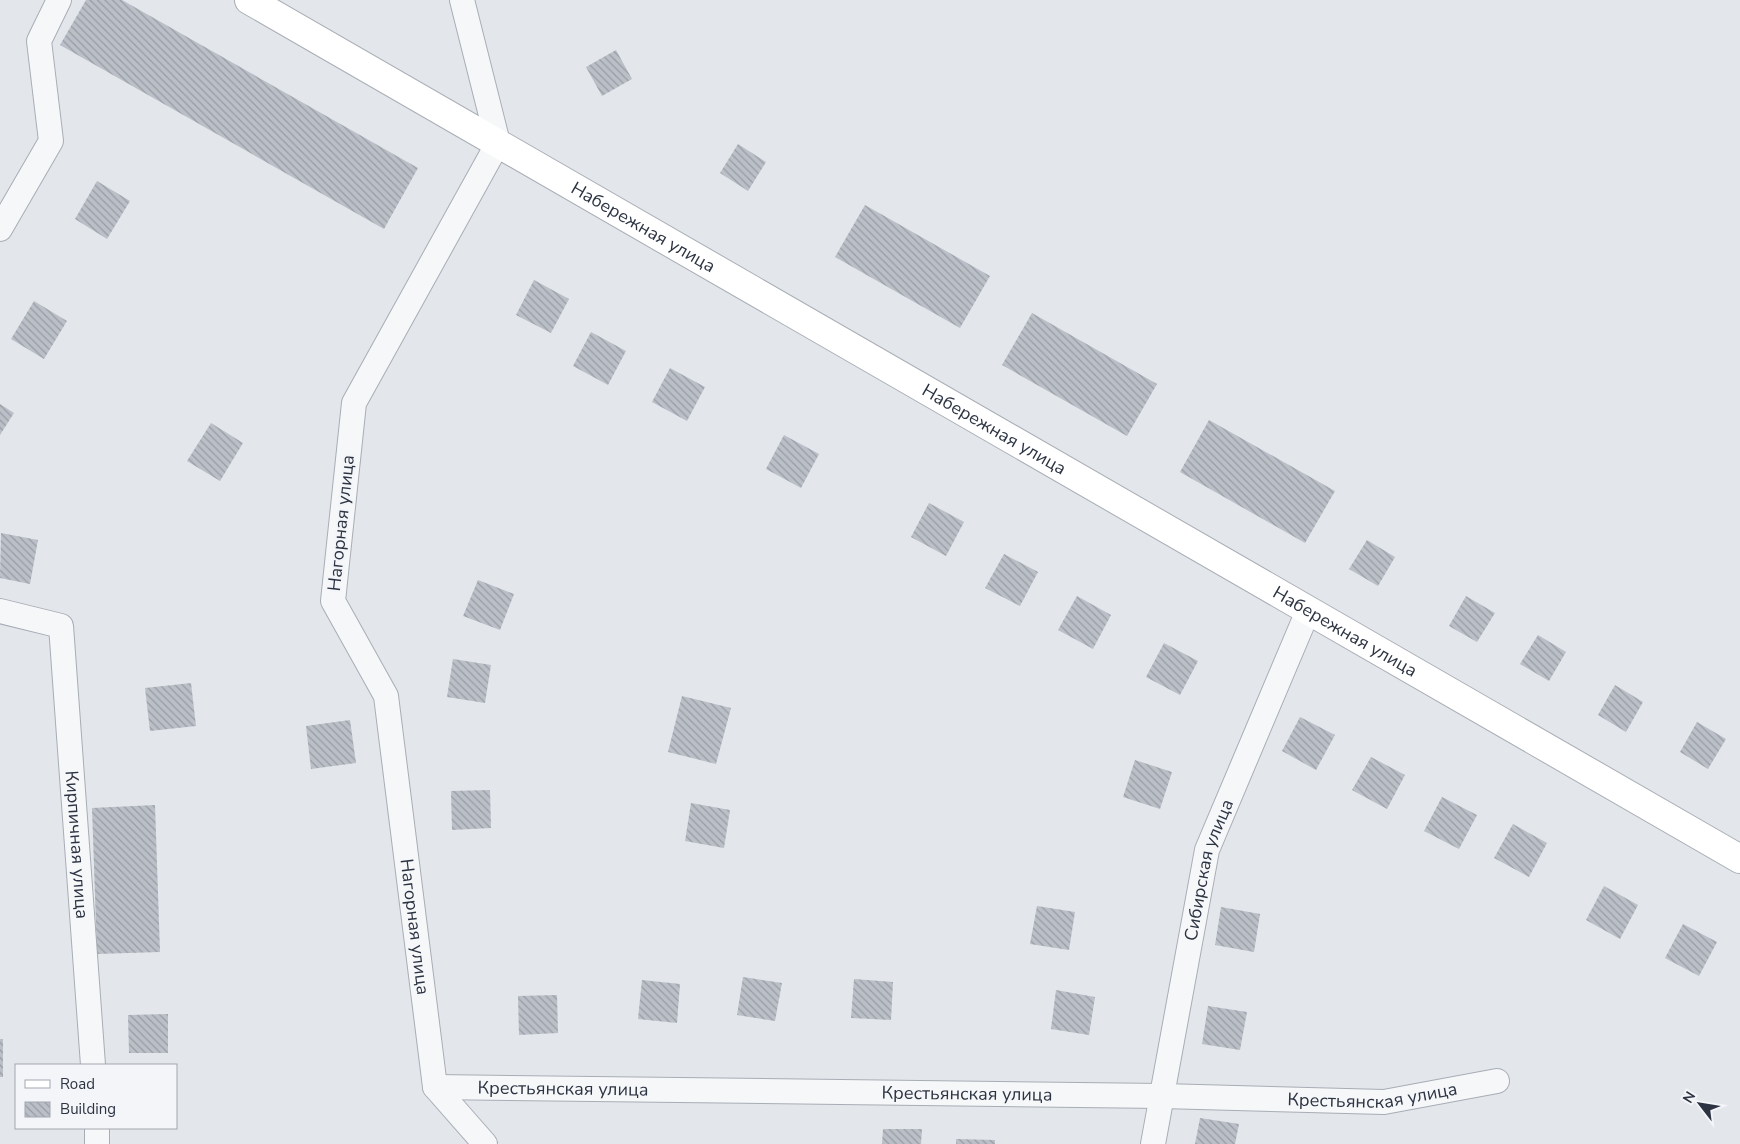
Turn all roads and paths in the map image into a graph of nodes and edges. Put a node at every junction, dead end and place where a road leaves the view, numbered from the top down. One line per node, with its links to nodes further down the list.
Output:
1 (60, 0): 5 (street)
2 (249, 0): 4 (street, Набережная улица)
3 (462, 0): 4 (street)
4 (498, 144): 7 (street, Набережная улица); 11 (street, Нагорная улица)
5 (0, 229)
6 (0, 611): 9 (street, Кирпичная улица)
7 (1308, 611): 8 (street, Набережная улица); 12 (street, Сибирская улица)
8 (1740, 859)
9 (93, 1064)
10 (1497, 1081): 12 (street, Крестьянская улица)
11 (435, 1087): 12 (street, Крестьянская улица); 15 (street)
12 (1162, 1096): 16 (street, Сибирская улица)
13 (97, 1129): 14 (street)
14 (98, 1144)
15 (485, 1144)
16 (1153, 1144)

